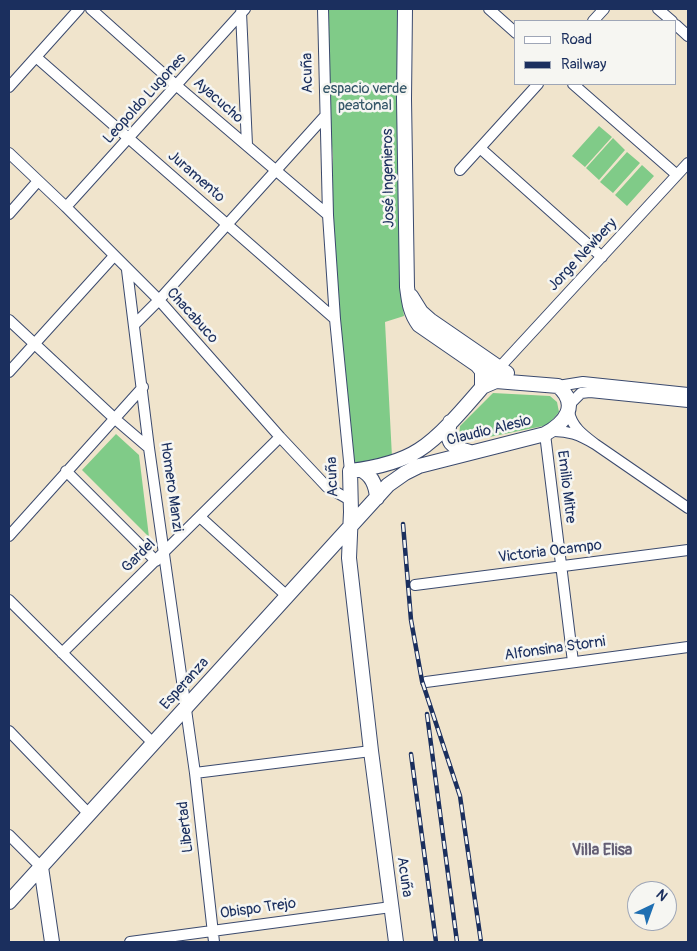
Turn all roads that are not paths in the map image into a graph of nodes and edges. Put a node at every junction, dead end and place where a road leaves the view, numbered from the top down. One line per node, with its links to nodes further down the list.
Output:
1 (79, 9): 14 (street)
2 (90, 9): 17 (street, Ayacucho)
3 (322, 9): 19 (street, Acuña)
4 (405, 9): 36 (main road, José Ingenieros)
5 (489, 9): 12 (street)
6 (604, 9): 9 (street)
7 (658, 9): 10 (street)
8 (242, 10): 17 (street, Leopoldo Lugones); 21 (street)
9 (594, 20)
10 (671, 20)
11 (677, 26): 13 (street)
12 (514, 31)
13 (688, 36)
14 (36, 57): 18 (street); 20 (street, Juramento)
15 (537, 85): 22 (street)
16 (574, 85): 27 (street)
17 (177, 86): 20 (street, Leopoldo Lugones); 21 (street, Ayacucho)
18 (9, 87)
19 (325, 116): 26 (street); 31 (street, Acuña)
20 (130, 139): 29 (street, Leopoldo Lugones); 32 (street, Juramento)
21 (247, 145): 26 (street, Ayacucho)
22 (480, 148): 25 (street); 34 (street)
23 (9, 154): 28 (street, Chacabuco)
24 (688, 163): 27 (street, Jorge Newbery)
25 (460, 170)
26 (276, 171): 31 (street, Ayacucho); 32 (street)
27 (677, 175): 34 (street, Jorge Newbery)
28 (38, 181): 29 (street, Chacabuco); 30 (street)
29 (66, 207): 33 (street, Chacabuco)
30 (9, 214)
31 (328, 215): 38 (street, Acuña)
32 (227, 224): 37 (street); 38 (street, Juramento)
33 (114, 256): 35 (street, Chacabuco); 41 (street)
34 (602, 257): 42 (street, Jorge Newbery)
35 (127, 270): 37 (street, Chacabuco); 40 (street, Homero Manzi)
36 (407, 287): 42 (main road, José Ingenieros); 46 (main road, José Ingenieros)
37 (159, 300): 40 (street); 54 (street, Chacabuco)
38 (335, 319): 59 (street, Acuña)
39 (9, 320): 41 (street)
40 (135, 324): 47 (street, Homero Manzi)
41 (35, 343): 43 (street); 51 (street)
42 (499, 368): 44 (main road, José Ingenieros); 46 (main road)
43 (9, 372)
44 (530, 383): 45 (main road); 46 (main road)
45 (558, 386): 48 (street); 50 (main road)
46 (482, 387): 52 (main road)
47 (143, 388): 51 (street); 56 (street, Homero Manzi)
48 (688, 393)
49 (688, 402): 50 (street)
50 (569, 409): 53 (main road, Claudio Alesio); 55 (street)
51 (114, 418): 56 (street); 58 (street)
52 (450, 422): 57 (main road); 59 (main road)
53 (548, 433): 55 (street); 57 (main road, Claudio Alesio); 70 (street, Emilio Mitre)
54 (280, 437): 61 (street, Chacabuco); 64 (street, Gardel)
55 (595, 444): 62 (street)
56 (149, 448): 68 (street, Homero Manzi)
57 (470, 452): 60 (main road, Claudio Alesio)
58 (66, 471): 66 (street); 69 (street)
59 (355, 471): 60 (main road); 61 (main road, Acuña)
60 (378, 497): 61 (main road); 63 (main road, Esperanza)
61 (350, 500): 65 (main road, Acuña)
62 (688, 508)
63 (362, 515): 65 (main road, Esperanza); 74 (main road)
64 (200, 517): 68 (street, Gardel); 72 (street)
65 (349, 530): 72 (main road, Esperanza); 74 (main road, Acuña)
66 (9, 536)
67 (688, 550): 70 (street, Victoria Ocampo)
68 (165, 552): 69 (street, Gardel); 79 (street, Homero Manzi)
69 (156, 561): 76 (street, Gardel)
70 (561, 566): 71 (street, Victoria Ocampo); 77 (street, Emilio Mitre)
71 (416, 585)
72 (287, 596): 79 (main road, Esperanza)
73 (9, 600): 76 (street)
74 (356, 621): 82 (main road, Acuña)
75 (688, 647): 77 (street, Alfonsina Storni)
76 (62, 653): 81 (street)
77 (573, 662): 78 (street, Alfonsina Storni)
78 (426, 682)
79 (185, 708): 81 (main road, Esperanza); 83 (street, Libertad)
80 (9, 731): 84 (street)
81 (153, 744): 84 (main road, Esperanza)
82 (371, 751): 83 (street); 88 (main road, Acuña)
83 (195, 773): 89 (street, Libertad)
84 (88, 813): 86 (main road, Esperanza)
85 (9, 835): 86 (street)
86 (41, 867): 87 (main road, Esperanza); 90 (main road)
87 (9, 902)
88 (391, 907): 89 (street, Obispo Trejo); 93 (main road, Acuña)
89 (212, 930): 91 (street, Obispo Trejo); 92 (street, Libertad)
90 (52, 942)
91 (130, 942)
92 (214, 942)
93 (396, 942)

